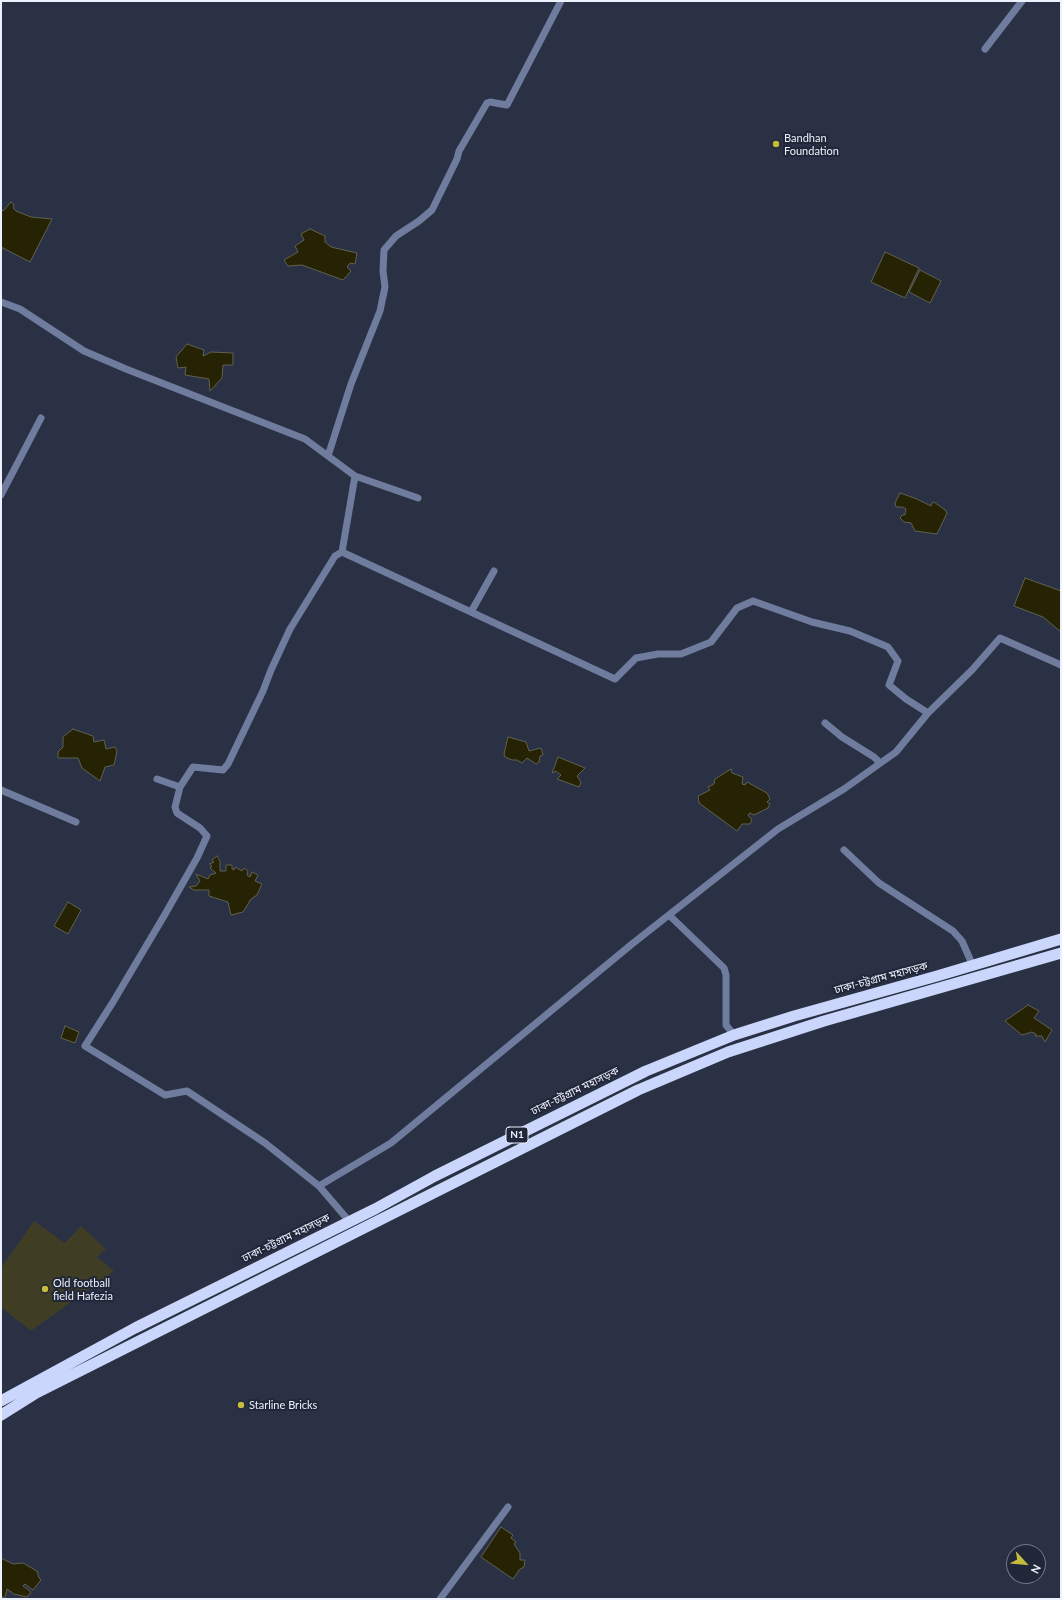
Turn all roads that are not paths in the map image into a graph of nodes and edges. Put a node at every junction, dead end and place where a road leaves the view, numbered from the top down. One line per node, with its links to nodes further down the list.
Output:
1 (561, 1): 6 (street)
2 (1022, 1): 3 (street)
3 (985, 49)
4 (1, 302): 6 (street)
5 (41, 418): 8 (street)
6 (328, 456): 7 (street)
7 (355, 476): 10 (street); 11 (street)
8 (4, 480): 9 (street)
9 (1, 494)
10 (418, 498)
11 (342, 552): 13 (street); 19 (street)
12 (494, 571): 13 (street)
13 (471, 612): 15 (street)
14 (1061, 665): 15 (street)
15 (928, 713): 17 (street)
16 (825, 723): 17 (street)
17 (880, 763): 23 (street)
18 (158, 779): 19 (street)
19 (180, 787): 28 (street)
20 (1, 790): 21 (street)
21 (76, 822)
22 (844, 850): 26 (street)
23 (669, 915): 27 (street); 28 (street)
24 (1061, 939): 26 (highway, ঢাকা-চট্টগ্রাম মহাসড়ক / N1)
25 (1061, 953): 31 (highway, N1)
26 (973, 966): 27 (highway, ঢাকা-চট্টগ্রাম মহাসড়ক / N1)
27 (734, 1035): 29 (highway, ঢাকা-চট্টগ্রাম মহাসড়ক / N1)
28 (319, 1186): 29 (street)
29 (349, 1221): 30 (highway, ঢাকা-চট্টগ্রাম মহাসড়ক / N1)
30 (1, 1401)
31 (1, 1415)
32 (508, 1507): 33 (street)
33 (440, 1599)

